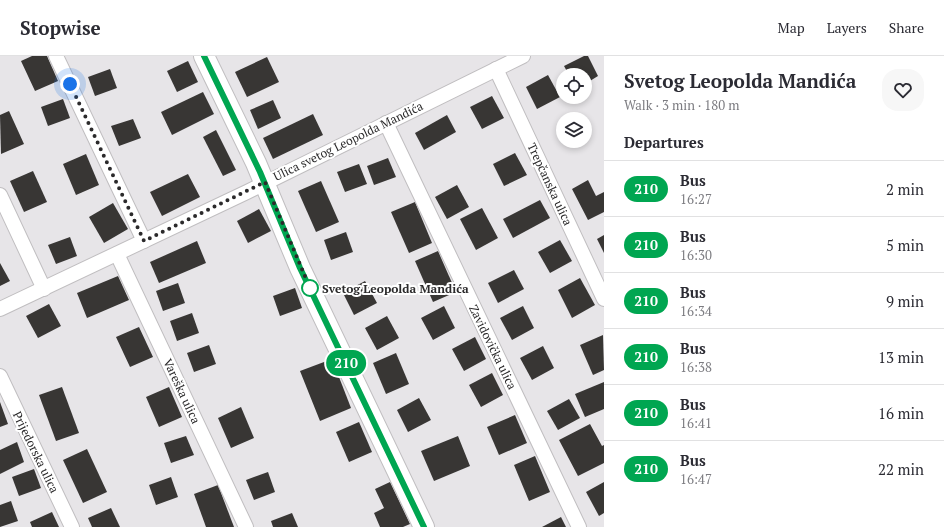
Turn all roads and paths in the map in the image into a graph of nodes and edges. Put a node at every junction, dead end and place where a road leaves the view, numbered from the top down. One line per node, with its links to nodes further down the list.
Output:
1 (56, 56): 8 (street)
2 (204, 56): 6 (street)
3 (523, 56): 4 (street, Ulica svetog Leopolda Mandića)
4 (496, 69): 5 (street, Ulica svetog Leopolda Mandića); 11 (street, Trepčanska ulica)
5 (386, 123): 6 (street, Ulica svetog Leopolda Mandića); 17 (street, Zavidovička ulica)
6 (265, 182): 8 (street, Ulica svetog Leopolda Mandića); 16 (street)
7 (0, 195): 10 (street)
8 (144, 241): 9 (street, Ulica svetog Leopolda Mandića)
9 (117, 254): 10 (street, Ulica svetog Leopolda Mandića); 15 (street, Vareška ulica)
10 (44, 288): 12 (street, Ulica svetog Leopolda Mandića)
11 (604, 299)
12 (0, 309)
13 (0, 376): 14 (street, Prijedorska ulica)
14 (72, 527)
15 (246, 527)
16 (424, 527)
17 (579, 527)

